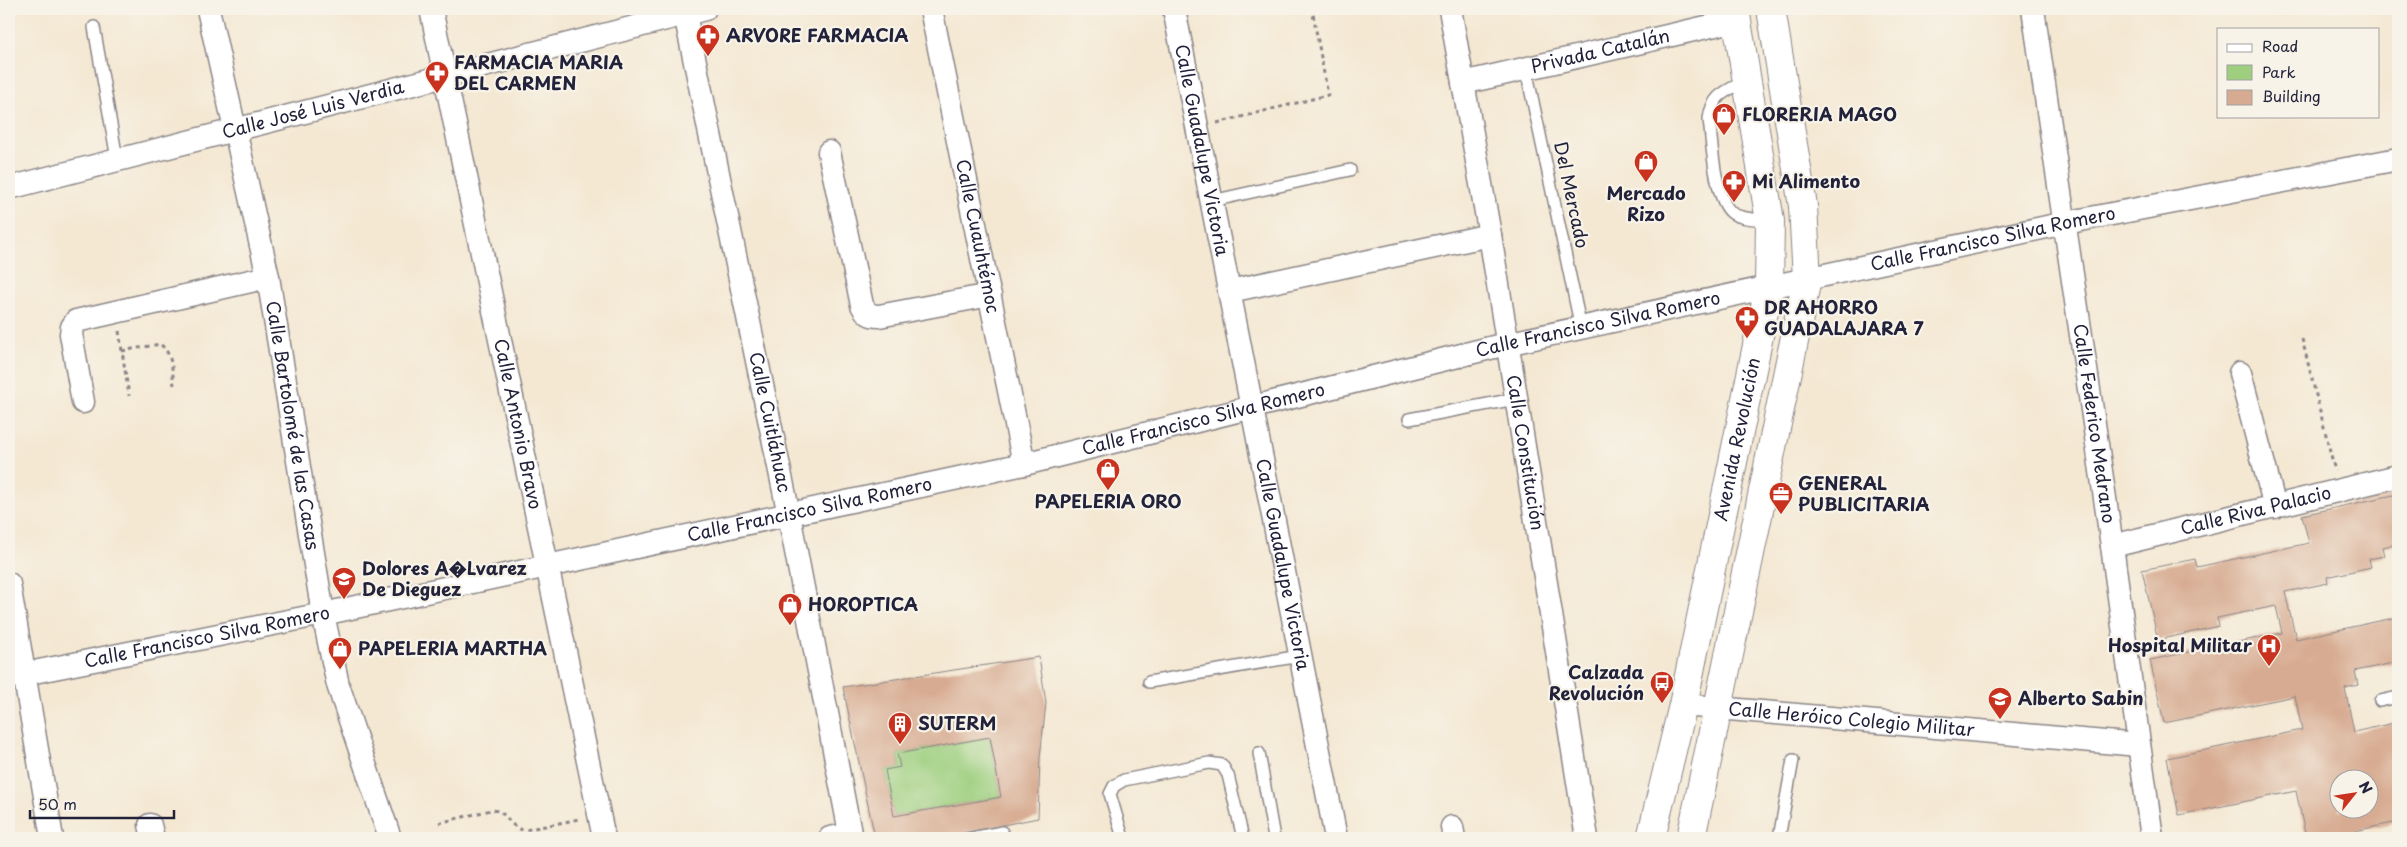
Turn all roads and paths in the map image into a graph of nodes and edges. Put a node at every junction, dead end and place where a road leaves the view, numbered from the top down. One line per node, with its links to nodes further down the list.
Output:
1 (208, 9): 17 (street, Calle Bartolomé de las Casas)
2 (431, 9): 13 (street, Calle Antonio Bravo)
3 (931, 9): 31 (street, Calle Cuauhtémoc)
4 (1174, 9): 16 (street, Calle Guadalupe Victoria)
5 (1450, 9): 15 (street, Calle Constitución)
6 (1772, 9): 28 (main road, Avenida Revolución)
7 (2033, 9): 25 (street, Calle Federico Medrano)
8 (691, 10): 13 (street, Calle José Luis Verdia); 48 (street, Calle Cuitláhuac)
9 (1313, 14): 16 (path)
10 (1736, 15): 12 (street, Privada Catalán); 14 (main road, Avenida Revolución)
11 (94, 27): 20 (lane)
12 (1526, 69): 15 (street, Privada Catalán); 33 (lane, Del Mercado)
13 (444, 74): 17 (street, Calle José Luis Verdia); 50 (street, Calle Antonio Bravo)
14 (1747, 80): 24 (main road, Avenida Revolución); 24 (lane)
15 (1463, 83): 26 (street, Calle Constitución)
16 (1198, 127): 23 (street, Calle Guadalupe Victoria)
17 (235, 129): 20 (street, Calle José Luis Verdia); 27 (street, Calle Bartolomé de las Casas)
18 (829, 152): 31 (street)
19 (2398, 159): 25 (street, Calle Francisco Silva Romero)
20 (117, 160): 22 (street, Calle José Luis Verdia)
21 (1350, 170): 23 (lane)
22 (9, 188)
23 (1212, 201): 30 (street, Calle Guadalupe Victoria)
24 (1770, 221): 29 (main road, Avenida Revolución)
25 (2065, 223): 28 (street, Calle Francisco Silva Romero); 49 (street, Calle Federico Medrano)
26 (1490, 235): 30 (street); 35 (street, Calle Constitución)
27 (268, 277): 32 (street); 52 (street, Calle Bartolomé de las Casas)
28 (1807, 279): 29 (street, Calle Francisco Silva Romero); 59 (main road, Avenida Revolución)
29 (1769, 287): 33 (street, Calle Francisco Silva Romero); 58 (main road, Avenida Revolución)
30 (1230, 292): 42 (street, Calle Guadalupe Victoria)
31 (990, 295): 44 (street, Calle Cuauhtémoc)
32 (115, 311): 36 (path); 41 (street)
33 (1581, 328): 35 (street, Calle Francisco Silva Romero)
34 (2302, 339): 46 (path)
35 (1506, 344): 40 (street, Calle Constitución); 42 (street, Calle Francisco Silva Romero)
36 (122, 351): 38 (path); 39 (path)
37 (2240, 374): 47 (street)
38 (174, 385)
39 (129, 396)
40 (1515, 399): 43 (lane); 75 (street, Calle Constitución)
41 (83, 402)
42 (1252, 407): 44 (street, Calle Francisco Silva Romero); 53 (street, Calle Guadalupe Victoria)
43 (1410, 419)
44 (1024, 464): 48 (street, Calle Francisco Silva Romero)
45 (2398, 476): 46 (street, Calle Riva Palacio)
46 (2339, 491): 47 (street, Calle Riva Palacio)
47 (2275, 507): 49 (street, Calle Riva Palacio)
48 (789, 515): 50 (street, Calle Francisco Silva Romero); 66 (street, Calle Cuitláhuac)
49 (2112, 546): 60 (street, Calle Federico Medrano)
50 (547, 566): 52 (street, Calle Francisco Silva Romero); 63 (street, Calle Antonio Bravo)
51 (9, 584): 54 (street)
52 (322, 614): 54 (street, Calle Francisco Silva Romero); 68 (street, Calle Bartolomé de las Casas)
53 (1300, 656): 55 (lane); 74 (street, Calle Guadalupe Victoria)
54 (16, 676): 67 (street)
55 (1149, 682)
56 (2398, 697): 57 (lane)
57 (2380, 701)
58 (1682, 705): 59 (street, Calle Heróico Colegio Militar); 76 (main road, Avenida Revolución)
59 (1718, 709): 60 (street, Calle Heróico Colegio Militar); 77 (main road, Avenida Revolución)
60 (2139, 745): 79 (street, Calle Federico Medrano)
61 (1259, 753): 73 (lane)
62 (1794, 760): 78 (lane)
63 (599, 814): 64 (path); 69 (street, Calle Antonio Bravo)
64 (439, 823)
65 (1002, 832): 70 (lane)
66 (844, 837)
67 (52, 838)
68 (390, 838)
69 (604, 838)
70 (972, 838)
71 (1123, 838): 72 (lane)
72 (1242, 838)
73 (1274, 838)
74 (1336, 838)
75 (1586, 838)
76 (1651, 838)
77 (1691, 838)
78 (1779, 838)
79 (2152, 838)

